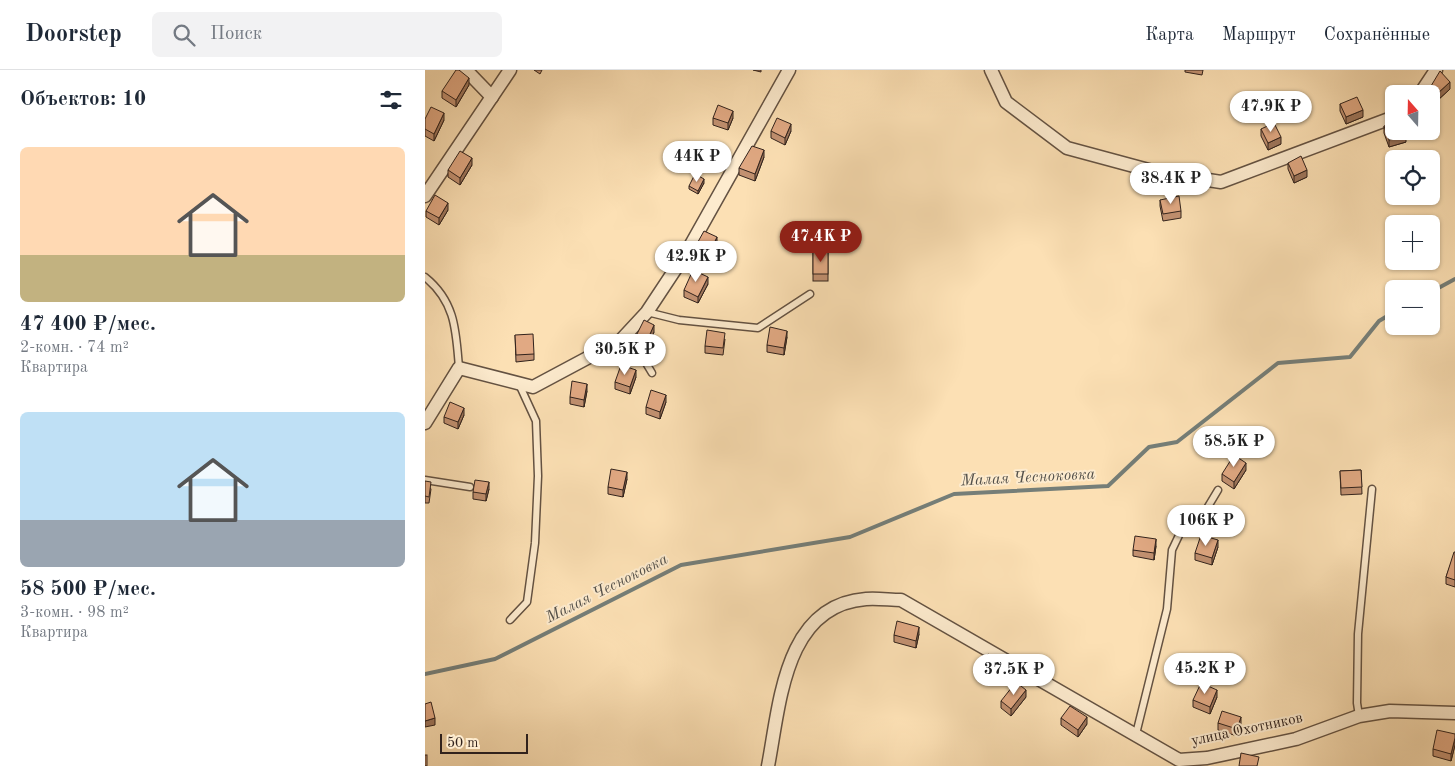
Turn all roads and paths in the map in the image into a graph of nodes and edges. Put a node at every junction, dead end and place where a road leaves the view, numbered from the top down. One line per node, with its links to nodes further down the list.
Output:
1 (466, 70): 7 (street)
2 (510, 70): 7 (street)
3 (789, 70): 12 (street)
4 (991, 70): 8 (street)
5 (1436, 70): 6 (street)
6 (1426, 85)
7 (492, 97): 9 (street)
8 (1385, 119)
9 (425, 196)
10 (425, 277): 14 (lane)
11 (810, 294): 12 (lane)
12 (647, 312): 13 (street)
13 (623, 337): 15 (lane); 16 (street)
14 (459, 368): 16 (street); 17 (street)
15 (652, 373)
16 (519, 383): 22 (lane)
17 (425, 423)
18 (425, 480): 19 (lane)
19 (470, 486)
20 (1372, 489): 24 (lane)
21 (1218, 490): 25 (lane)
22 (509, 620)
23 (1455, 713): 24 (street, улица Охотников)
24 (1359, 716): 26 (street, улица Охотников)
25 (1136, 734): 26 (street, улица Охотников); 27 (street, улица Охотников)
26 (1180, 763)
27 (768, 766)

